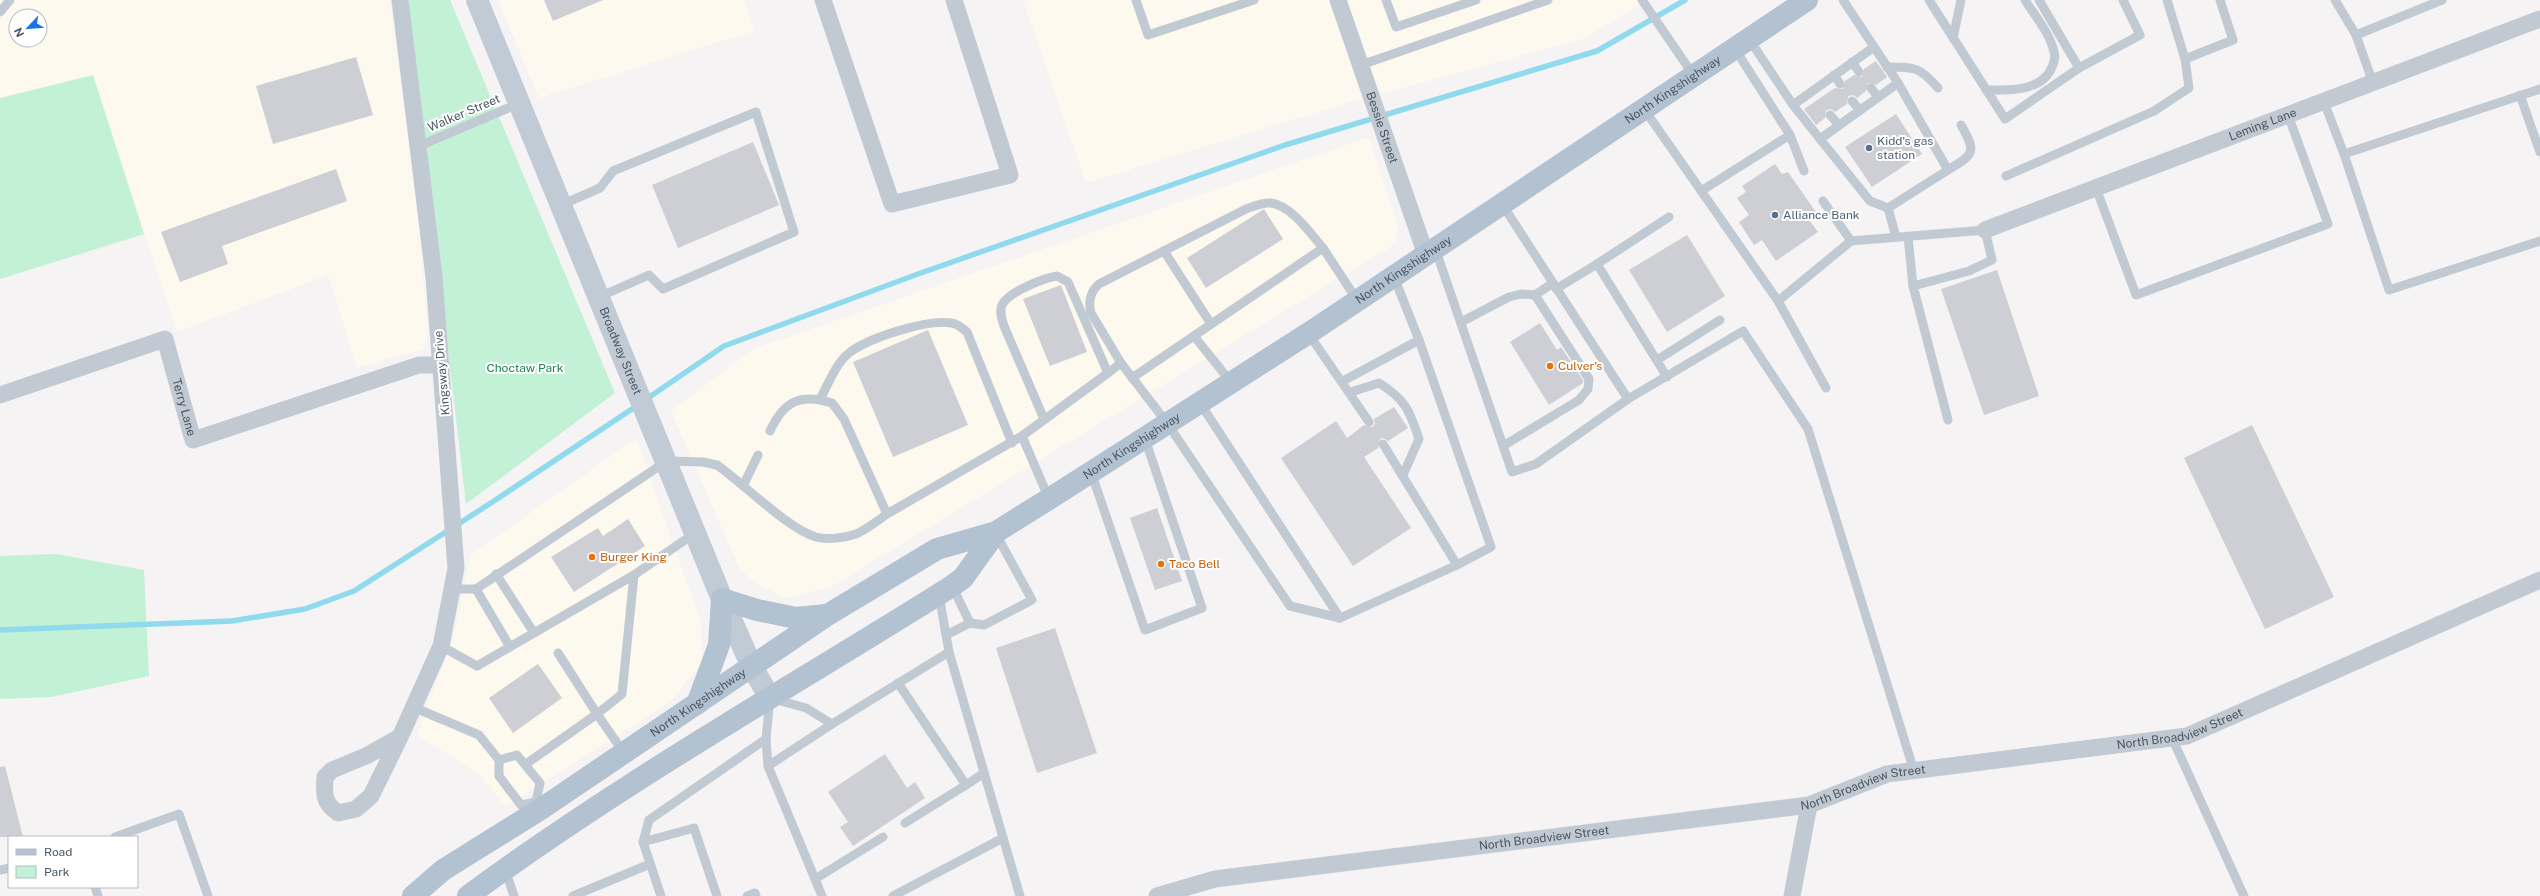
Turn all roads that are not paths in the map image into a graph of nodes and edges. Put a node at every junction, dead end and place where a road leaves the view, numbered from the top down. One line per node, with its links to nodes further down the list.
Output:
1 (10, 0): 24 (lane)
2 (400, 0): 59 (street, Kingsway Drive)
3 (477, 0): 49 (main road, Broadway Street)
4 (823, 0): 5 (street)
5 (954, 0)
6 (1136, 0): 7 (lane)
7 (1254, 0)
8 (1338, 0): 34 (street, Bessie Street)
9 (1386, 0): 10 (lane)
10 (1476, 0)
11 (1548, 0): 34 (lane)
12 (1642, 0): 37 (lane)
13 (1807, 0): 28 (main road, North Kingshighway)
14 (1843, 0): 29 (lane)
15 (1929, 0): 27 (lane)
16 (1961, 0): 27 (lane)
17 (2025, 0): 44 (lane)
18 (2039, 0): 33 (lane)
19 (2123, 0): 33 (lane)
20 (2167, 0): 30 (lane)
21 (2220, 0): 30 (lane)
22 (2335, 0): 26 (lane)
23 (2442, 0): 26 (lane)
24 (0, 12)
25 (2540, 19): 39 (street, Leming Lane)
26 (2356, 35): 39 (lane)
27 (1953, 38): 44 (lane)
28 (1742, 44): 37 (main road, North Kingshighway); 50 (lane); 57 (lane)
29 (1874, 47): 31 (lane); 32 (lane)
30 (2185, 59): 64 (lane)
31 (1852, 62): 35 (lane); 36 (lane)
32 (1887, 67): 38 (lane); 42 (lane)
33 (2079, 68): 44 (lane)
34 (1364, 71): 79 (street, Bessie Street)
35 (1859, 72)
36 (1834, 75): 40 (lane); 50 (lane)
37 (1694, 76): 51 (main road, North Kingshighway)
38 (1898, 83): 46 (lane); 62 (lane)
39 (2373, 83): 48 (street, Leming Lane)
40 (1840, 84)
41 (1871, 88): 46 (lane)
42 (1938, 88)
43 (2540, 89): 45 (lane)
44 (1986, 90)
45 (2520, 95): 60 (lane); 61 (lane)
46 (1878, 97): 52 (lane)
47 (1852, 101): 52 (lane)
48 (2324, 102): 54 (street, Leming Lane); 61 (lane)
49 (520, 103): 59 (lane, Walker Street); 69 (main road, Broadway Street)
50 (1793, 105): 58 (lane)
51 (1644, 109): 66 (lane); 68 (main road, North Kingshighway)
52 (1860, 110): 55 (lane)
53 (1830, 115): 55 (lane)
54 (2288, 115): 65 (street, Leming Lane); 65 (lane)
55 (1839, 125): 58 (lane)
56 (1961, 125): 62 (lane)
57 (1790, 135): 63 (lane); 66 (lane)
58 (1820, 139): 70 (lane)
59 (419, 146): 96 (street, Kingsway Drive)
60 (2540, 152)
61 (2344, 154): 75 (lane)
62 (1948, 170): 70 (lane)
63 (1804, 171)
64 (2006, 176)
65 (2096, 188): 72 (street, Leming Lane)
66 (1701, 191): 87 (lane)
67 (1823, 201): 76 (lane)
68 (1502, 204): 79 (main road, North Kingshighway); 82 (lane)
69 (561, 205): 85 (main road, Broadway Street); 85 (lane)
70 (1888, 208): 73 (lane)
71 (1669, 217): 80 (lane)
72 (1985, 230): 74 (lane); 83 (lane)
73 (1896, 237): 74 (lane); 76 (lane)
74 (1908, 237): 83 (lane)
75 (2540, 240)
76 (1851, 241): 87 (lane)
77 (1323, 248): 78 (lane); 86 (lane); 90 (lane)
78 (1164, 251): 90 (lane); 95 (lane)
79 (1431, 251): 81 (main road, North Kingshighway); 89 (lane)
80 (1597, 264): 82 (lane); 94 (lane)
81 (1394, 276): 86 (main road, North Kingshighway); 93 (lane)
82 (1554, 286): 84 (lane); 106 (lane)
83 (1913, 286): 109 (lane)
84 (1535, 295): 89 (lane); 117 (lane)
85 (599, 296): 119 (main road, Broadway Street)
86 (1357, 300): 91 (main road, North Kingshighway)
87 (1778, 301): 102 (lane)
88 (1720, 320): 94 (lane)
89 (1461, 322): 117 (lane)
90 (1211, 324): 92 (lane)
91 (1308, 332): 100 (main road, North Kingshighway); 101 (lane)
92 (1194, 336): 99 (lane); 100 (lane)
93 (1419, 340): 101 (lane); 127 (lane)
94 (1657, 360): 98 (lane)
95 (1121, 364): 97 (lane); 99 (lane)
96 (441, 365): 104 (street, Terry Lane); 131 (street, Kingsway Drive)
97 (1108, 373): 108 (lane); 108 (lane)
98 (1667, 377): 106 (lane); 158 (lane)
99 (1132, 378): 111 (lane)
100 (1230, 381): 107 (main road, North Kingshighway)
101 (1343, 381): 103 (lane)
102 (1826, 388)
103 (1351, 392): 110 (lane); 121 (lane)
104 (0, 395)
105 (820, 399): 112 (lane); 115 (lane); 124 (lane)
106 (1628, 399): 117 (lane)
107 (1199, 402): 111 (main road, North Kingshighway); 136 (lane)
108 (1044, 419): 113 (lane)
109 (1948, 420)
110 (1369, 422)
111 (1167, 423): 114 (main road, North Kingshighway); 136 (lane)
112 (770, 431)
113 (1022, 436): 115 (lane); 123 (lane)
114 (1144, 438): 120 (main road, North Kingshighway); 120 (lane)
115 (1012, 443): 124 (lane)
116 (1383, 444): 121 (lane)
117 (1503, 446)
118 (758, 455): 122 (lane)
119 (667, 461): 122 (lane); 125 (main road, Broadway Street); 128 (lane)
120 (1091, 472): 123 (main road, North Kingshighway)
121 (1403, 475): 127 (lane)
122 (744, 484): 124 (lane)
123 (1049, 499): 126 (main road, North Kingshighway)
124 (887, 514)
125 (696, 532): 129 (lane); 134 (main road, Broadway Street)
126 (996, 532): 133 (main road, North Kingshighway); 135 (main road, North Kingshighway); 137 (lane)
127 (1457, 565): 136 (lane)
128 (496, 574): 132 (lane); 138 (lane)
129 (634, 575): 138 (lane); 149 (lane)
130 (2540, 580): 152 (street, North Broadview Street)
131 (452, 589): 132 (lane); 140 (street, Kingsway Drive)
132 (476, 589): 141 (lane)
133 (946, 590): 137 (lane); 139 (lane); 146 (main road, North Kingshighway)
134 (722, 599): 135 (main road); 144 (main road, Broadway Street); 147 (main road)
135 (829, 614): 144 (main road, North Kingshighway)
136 (1340, 618)
137 (970, 622): 139 (lane)
138 (534, 633): 141 (lane)
139 (946, 635): 142 (lane)
140 (441, 646): 141 (lane); 148 (street, Kingsway Drive)
141 (510, 647)
142 (949, 652): 145 (lane); 159 (lane)
143 (558, 654): 149 (lane)
144 (752, 666): 146 (main road, Broadway Street); 147 (main road, North Kingshighway)
145 (898, 684): 150 (lane); 160 (lane)
146 (770, 698): 150 (lane); 153 (lane); 169 (main road, North Kingshighway)
147 (697, 704): 154 (main road, North Kingshighway)
148 (413, 707): 151 (street, Kingsway Drive); 155 (lane)
149 (597, 714): 154 (lane); 156 (lane)
150 (832, 724): 157 (lane)
151 (400, 737): 151 (street, Kingsway Drive)
152 (2172, 738): 158 (street, North Broadview Street); 185 (lane)
153 (766, 740): 157 (lane); 167 (lane)
154 (624, 753): 161 (main road, North Kingshighway)
155 (499, 760): 156 (lane); 161 (lane)
156 (526, 764): 161 (lane)
157 (768, 766): 170 (lane)
158 (1914, 771): 162 (street, North Broadview Street)
159 (984, 774): 160 (lane); 166 (lane)
160 (966, 785): 163 (lane)
161 (539, 805): 172 (main road, North Kingshighway)
162 (1809, 805): 183 (street, North Broadview Street); 184 (street)
163 (905, 823)
164 (118, 836): 171 (lane)
165 (883, 837): 170 (lane)
166 (1003, 838): 181 (lane); 182 (lane)
167 (643, 842): 168 (lane); 177 (lane)
168 (650, 864): 175 (lane); 176 (lane)
169 (505, 869): 173 (main road, North Kingshighway); 174 (lane)
170 (816, 880): 180 (lane)
171 (208, 896)
172 (414, 896)
173 (468, 896)
174 (514, 896)
175 (573, 896)
176 (661, 896)
177 (717, 896)
178 (747, 896): 179 (lane)
179 (756, 896)
180 (822, 896)
181 (893, 896)
182 (1020, 896)
183 (1157, 896)
184 (1792, 896)
185 (2244, 896)

